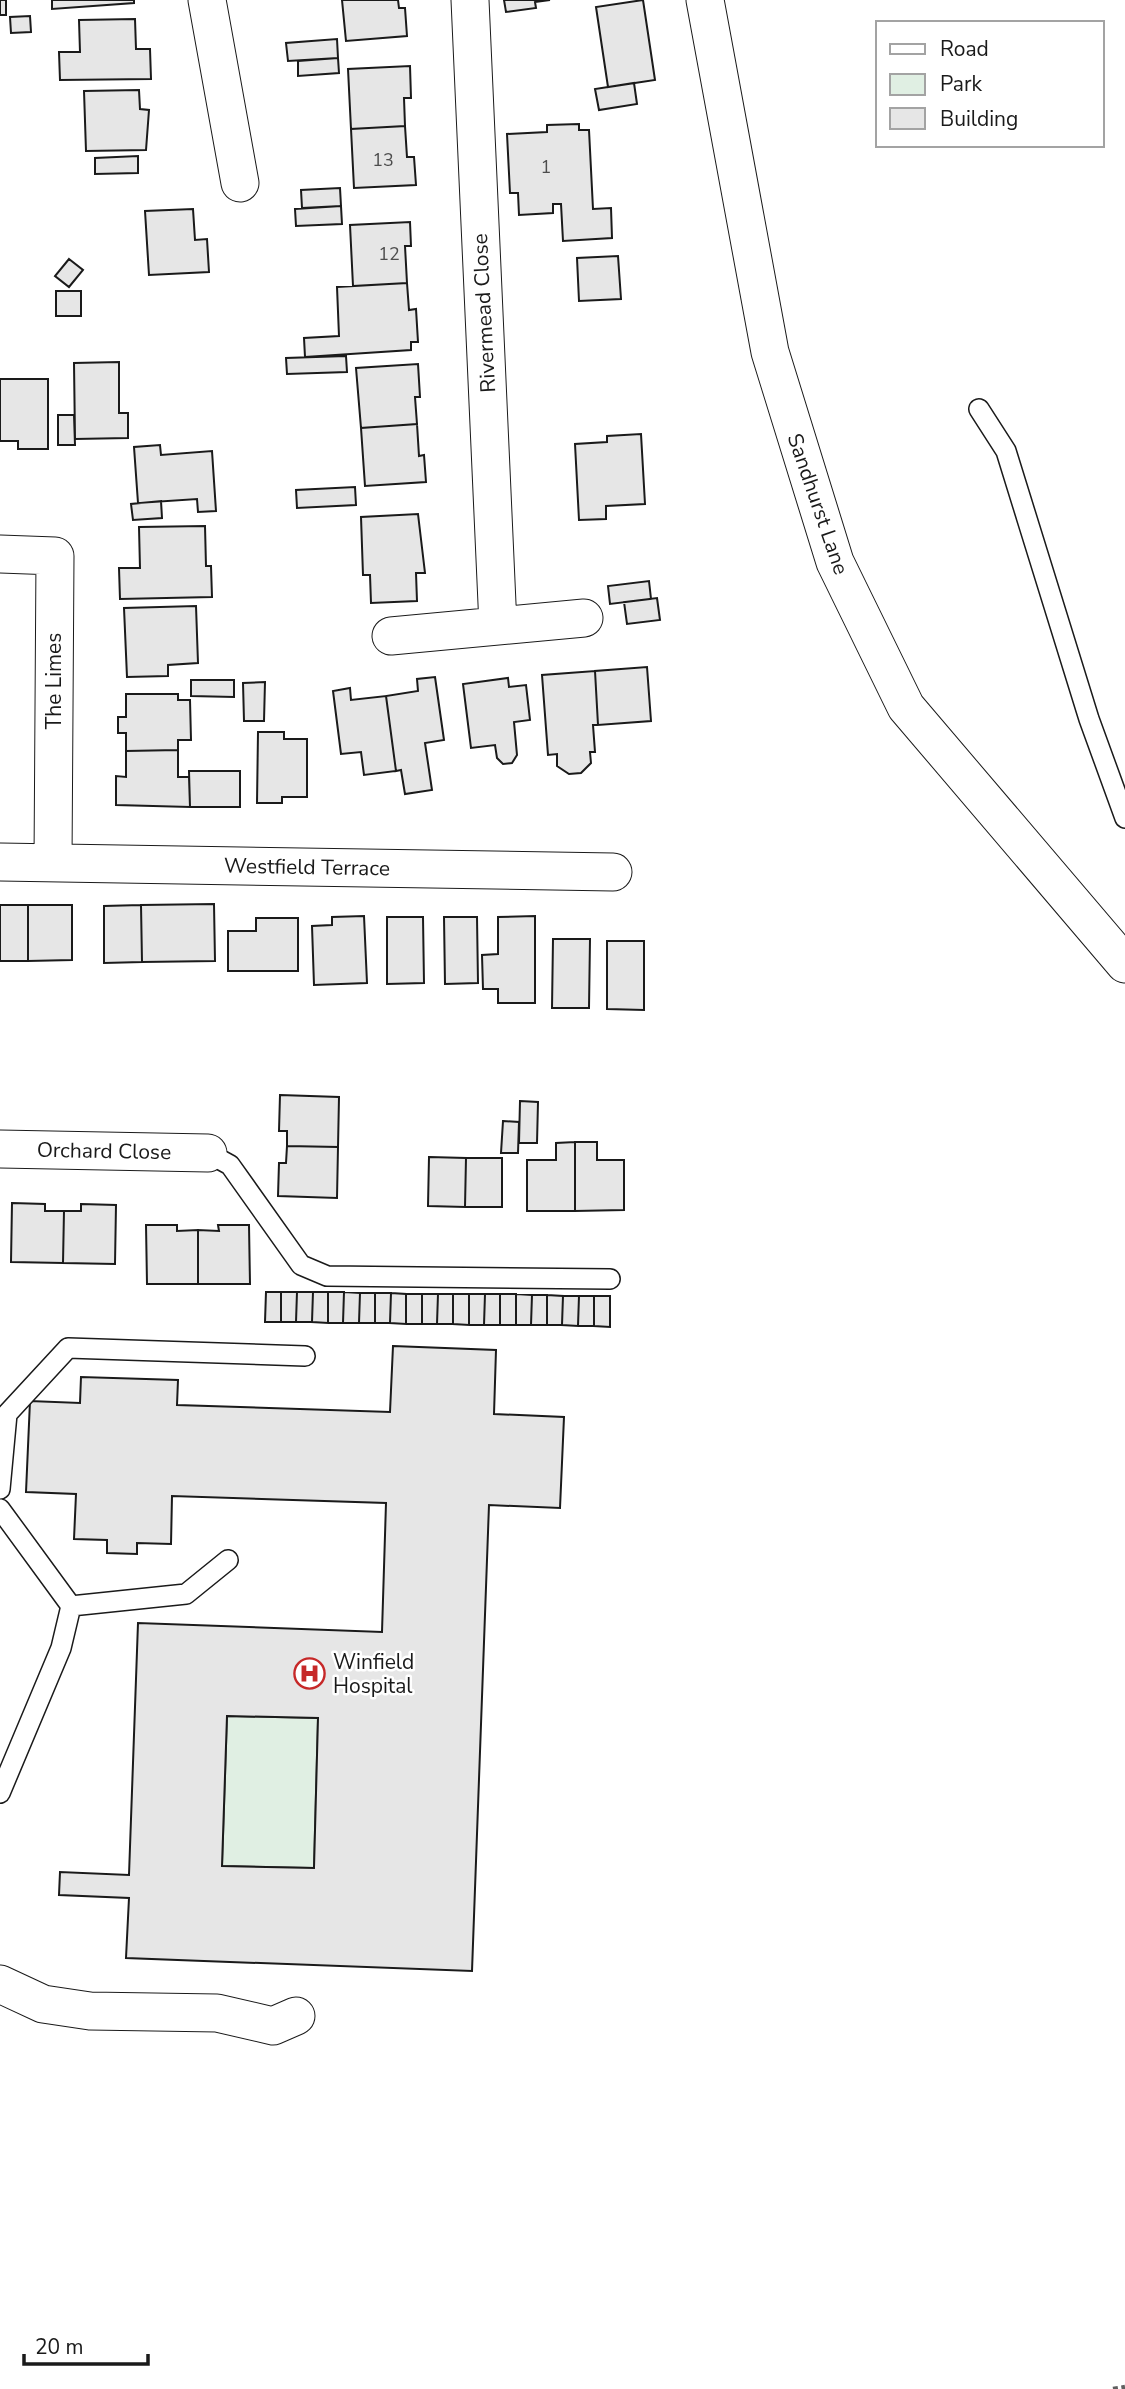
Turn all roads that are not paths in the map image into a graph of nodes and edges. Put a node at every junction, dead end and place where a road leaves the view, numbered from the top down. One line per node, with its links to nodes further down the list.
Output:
1 (206, 0): 4 (street)
2 (470, 0): 8 (street, Rivermead Close)
3 (705, 0): 14 (street, Sandhurst Lane)
4 (240, 183)
5 (979, 409): 10 (lane)
6 (0, 554): 12 (street, The Limes)
7 (584, 618): 8 (street)
8 (498, 626): 9 (street)
9 (391, 636)
10 (1125, 818)
11 (0, 862): 12 (street, Westfield Terrace)
12 (53, 862): 13 (street, Westfield Terrace)
13 (613, 872)
14 (1125, 964)
15 (0, 1149): 16 (street, Orchard Close)
16 (208, 1153): 17 (lane)
17 (610, 1279)
18 (305, 1356): 19 (lane)
19 (0, 1489)
20 (0, 1509): 22 (lane)
21 (228, 1560): 22 (lane)
22 (71, 1606): 23 (lane)
23 (0, 1793)
24 (0, 1984): 25 (street)
25 (296, 2016)

